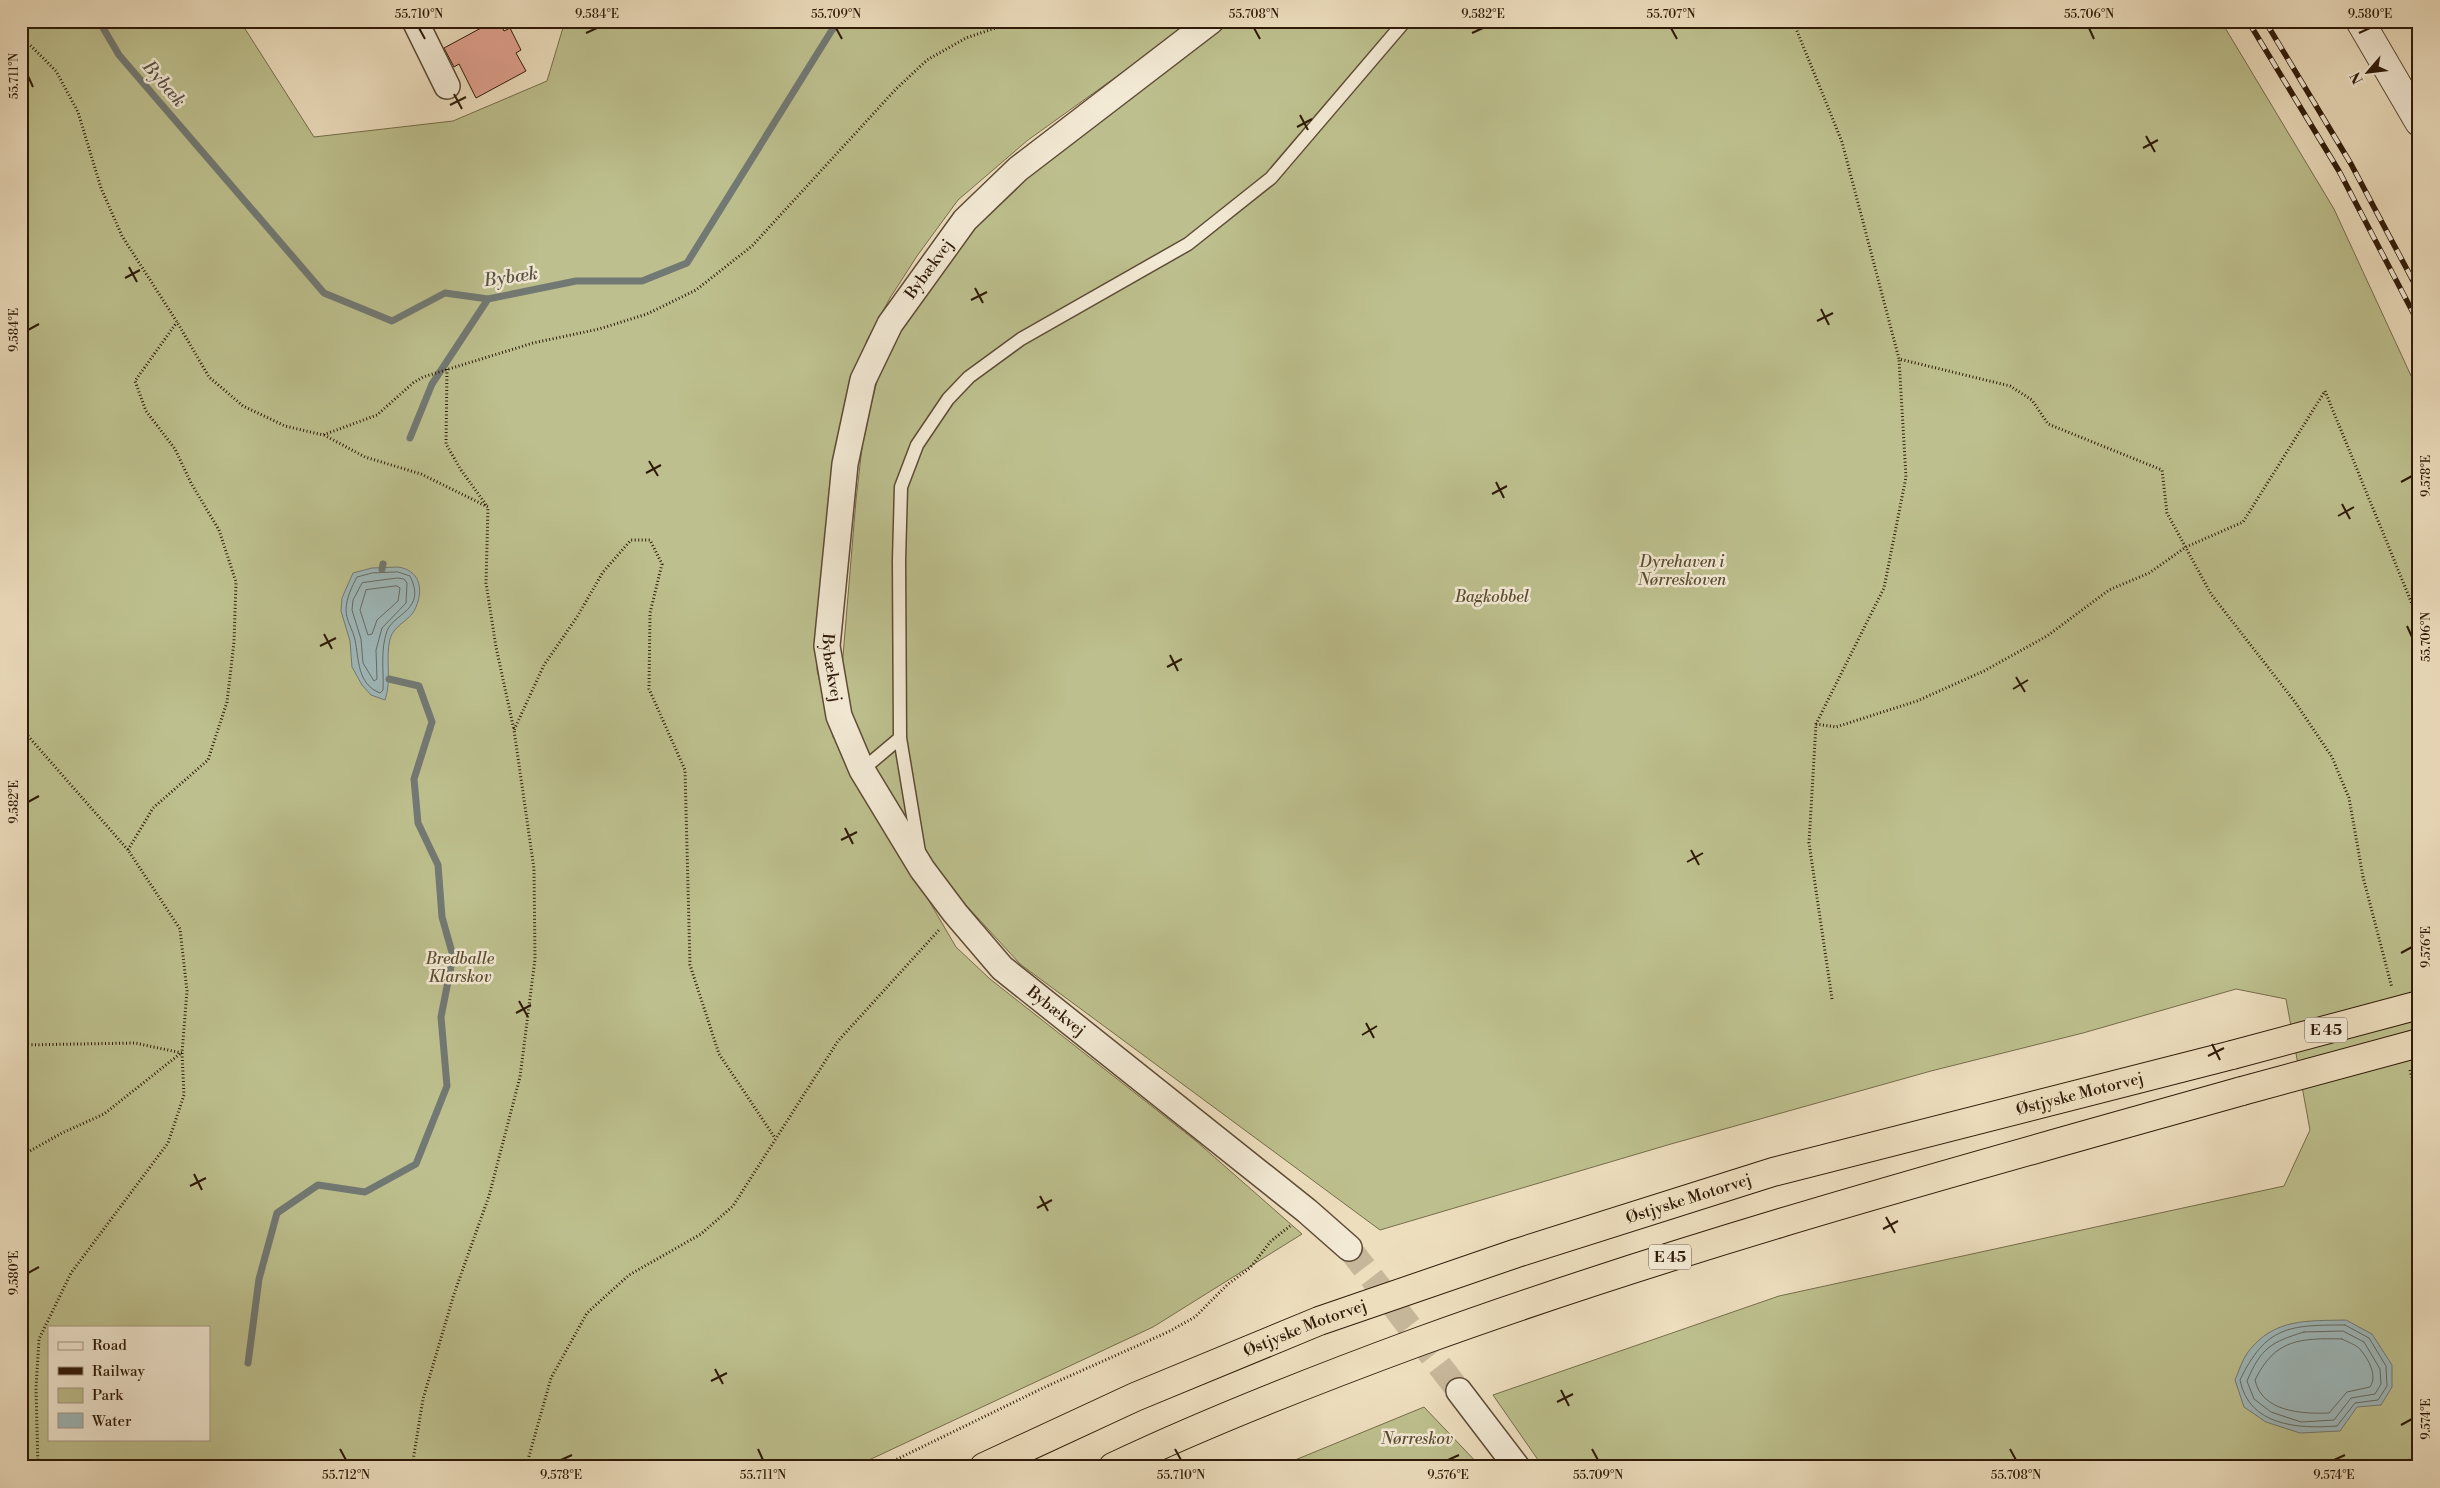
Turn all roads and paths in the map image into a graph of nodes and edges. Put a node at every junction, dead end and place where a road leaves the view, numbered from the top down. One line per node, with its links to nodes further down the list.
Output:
1 (415, 21): 8 (street)
2 (1016, 21): 12 (path)
3 (1211, 21): 21 (street, Bybækvej)
4 (1406, 21): 20 (lane)
5 (1793, 21): 11 (path)
6 (2360, 21): 9 (street)
7 (21, 40): 10 (path)
8 (447, 86)
9 (2419, 122)
10 (177, 322): 13 (path); 22 (path)
11 (1899, 359): 15 (path); 17 (path)
12 (447, 369): 13 (path); 14 (path)
13 (323, 435): 14 (path)
14 (488, 507): 19 (path)
15 (2186, 547): 16 (path); 17 (path); 25 (path)
16 (2419, 621)
17 (1816, 724): 26 (path)
18 (21, 728): 22 (path)
19 (514, 730): 32 (path); 40 (path)
20 (900, 738): 21 (lane); 23 (lane)
21 (862, 770): 23 (street, Bybækvej)
22 (128, 850): 30 (path)
23 (922, 869): 24 (street, Bybækvej)
24 (955, 913): 32 (path); 34 (street, Bybækvej)
25 (2394, 996)
26 (1832, 999)
27 (2419, 1005): 42 (highway, Østjyske Motorvej / E 45, bridge)
28 (21, 1045): 30 (path)
29 (2413, 1052): 31 (path); 43 (highway, E 45, bridge)
30 (182, 1053): 33 (path); 39 (path)
31 (2419, 1106)
32 (774, 1138): 38 (path)
33 (21, 1156)
34 (1307, 1211): 35 (street, Bybækvej); 41 (path)
35 (1349, 1248)
36 (1459, 1391): 44 (street)
37 (2419, 1457): 45 (path)
38 (526, 1466)
39 (38, 1467)
40 (412, 1467)
41 (881, 1467)
42 (984, 1467)
43 (1113, 1467)
44 (1517, 1467)
45 (2388, 1467)

